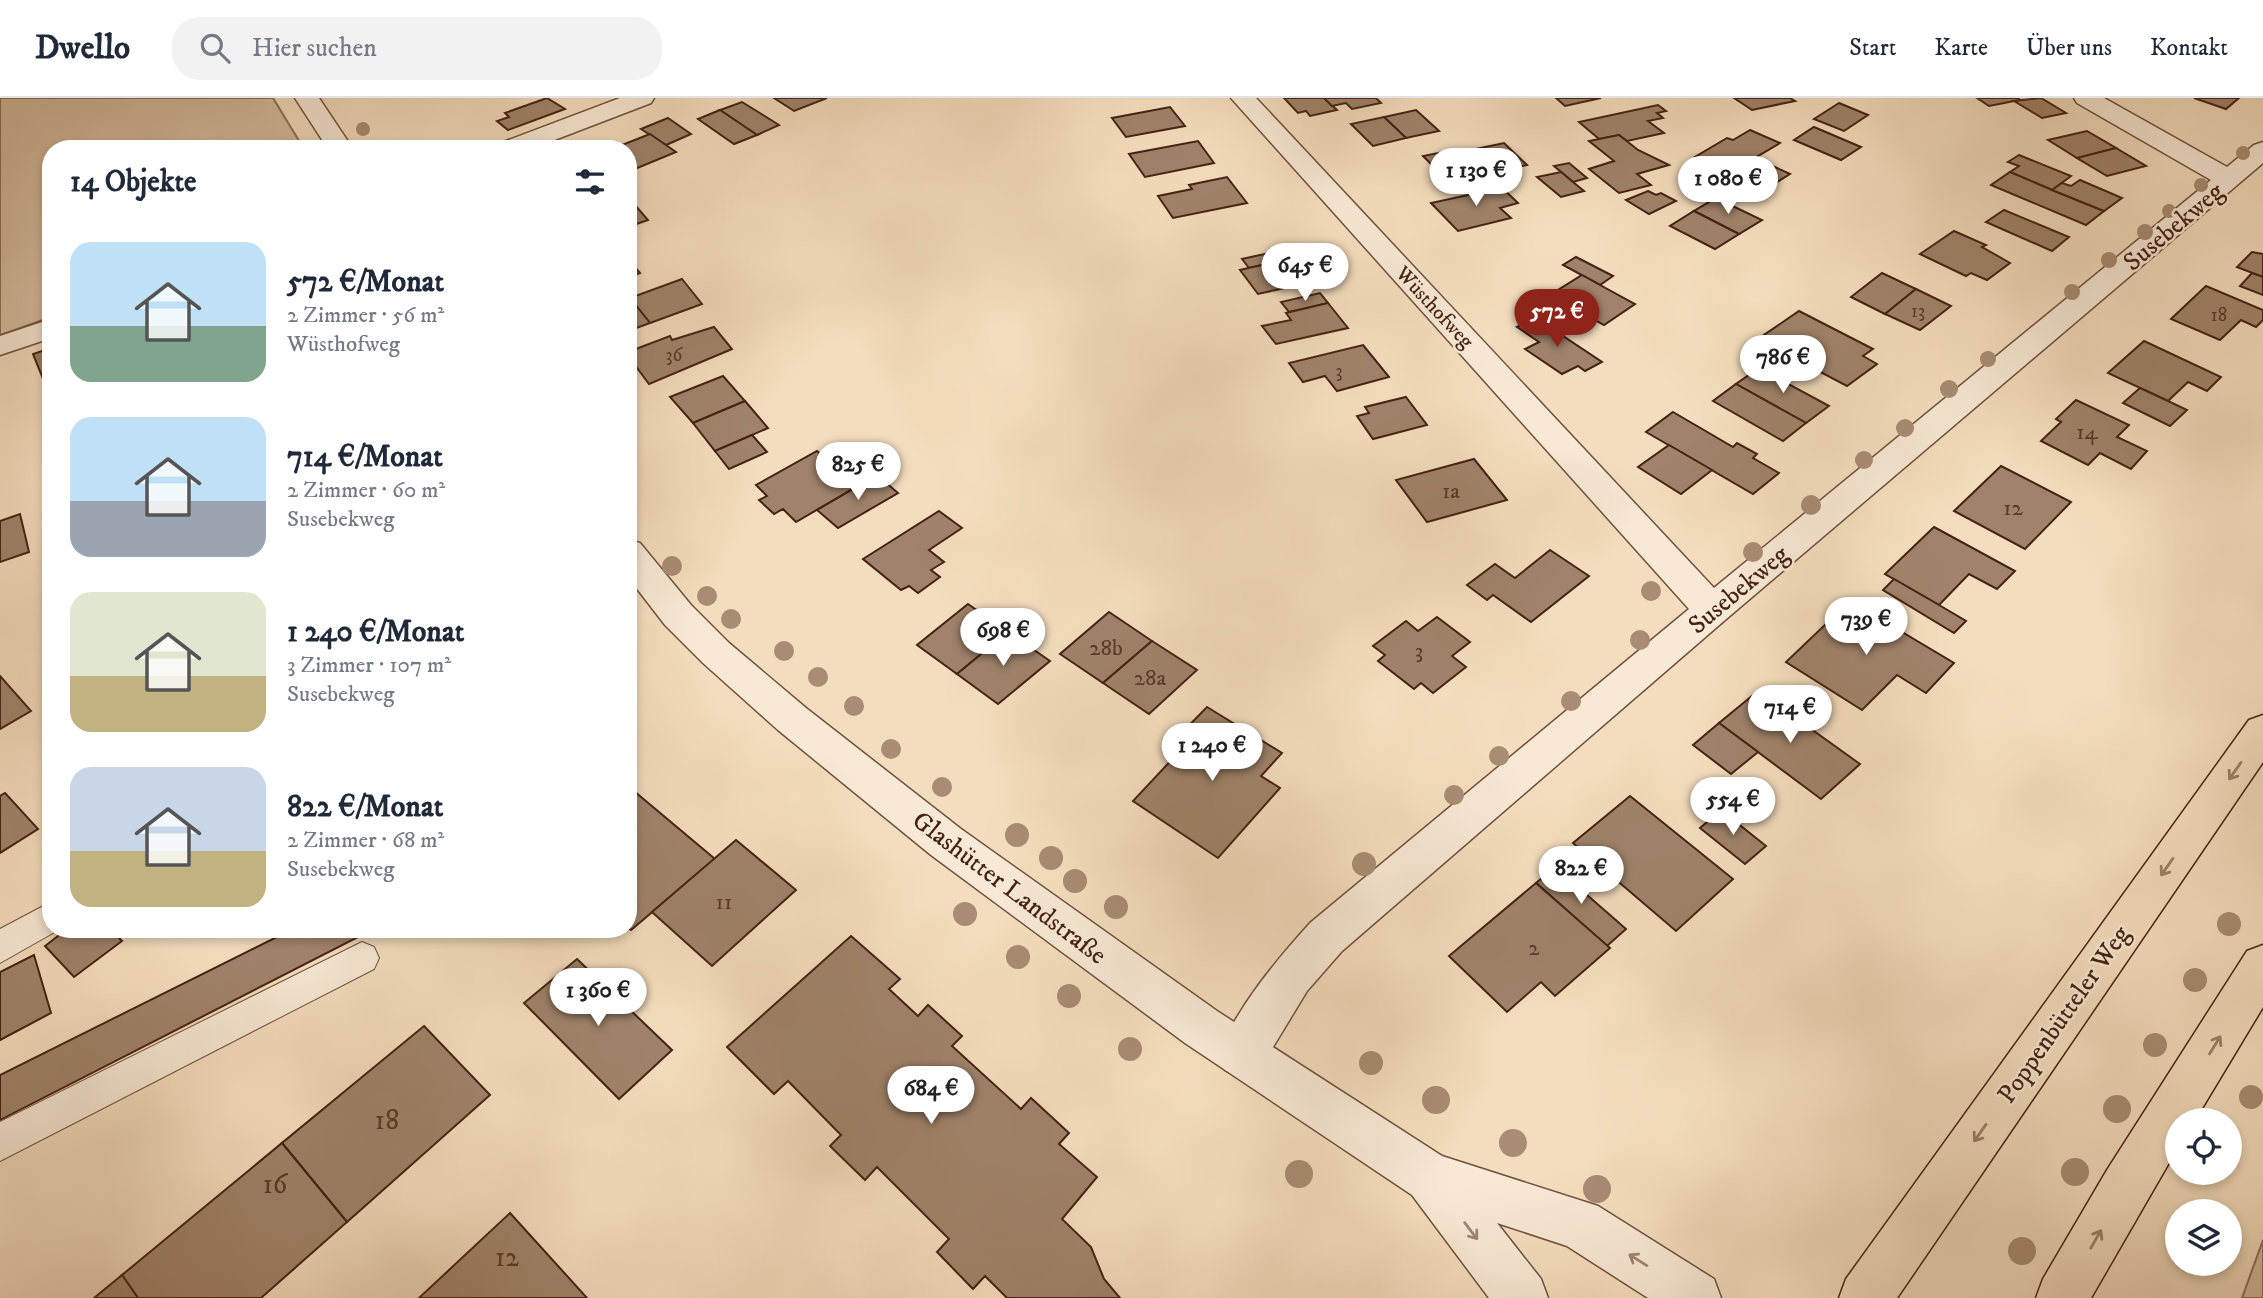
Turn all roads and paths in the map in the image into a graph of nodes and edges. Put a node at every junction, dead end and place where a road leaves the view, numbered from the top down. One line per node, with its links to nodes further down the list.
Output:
1 (307, 98): 5 (street)
2 (642, 98): 6 (street)
3 (1243, 98): 12 (street, Wüsthofweg)
4 (2086, 98): 8 (street)
5 (335, 140)
6 (531, 140)
7 (2263, 150): 8 (street, Susebekweg)
8 (2229, 179): 12 (street, Susebekweg)
9 (42, 331): 10 (street)
10 (0, 346)
11 (637, 563): 18 (street, Glashütter Landstraße)
12 (1712, 610): 18 (street, Susebekweg)
13 (2263, 731): 23 (main road, Poppenbütteler Weg, one-way to 23)
14 (42, 922): 15 (lane)
15 (0, 947)
16 (362, 958): 19 (lane)
17 (2263, 966): 24 (main road, one-way to 17)
18 (1242, 1054): 20 (street, Glashütter Landstraße)
19 (0, 1142)
20 (1430, 1177): 21 (street, Glashütter Landstraße, one-way to 21); 22 (street, Glashütter Landstraße, one-way to 20)
21 (1522, 1298)
22 (1695, 1298)
23 (1865, 1298)
24 (2062, 1298)

